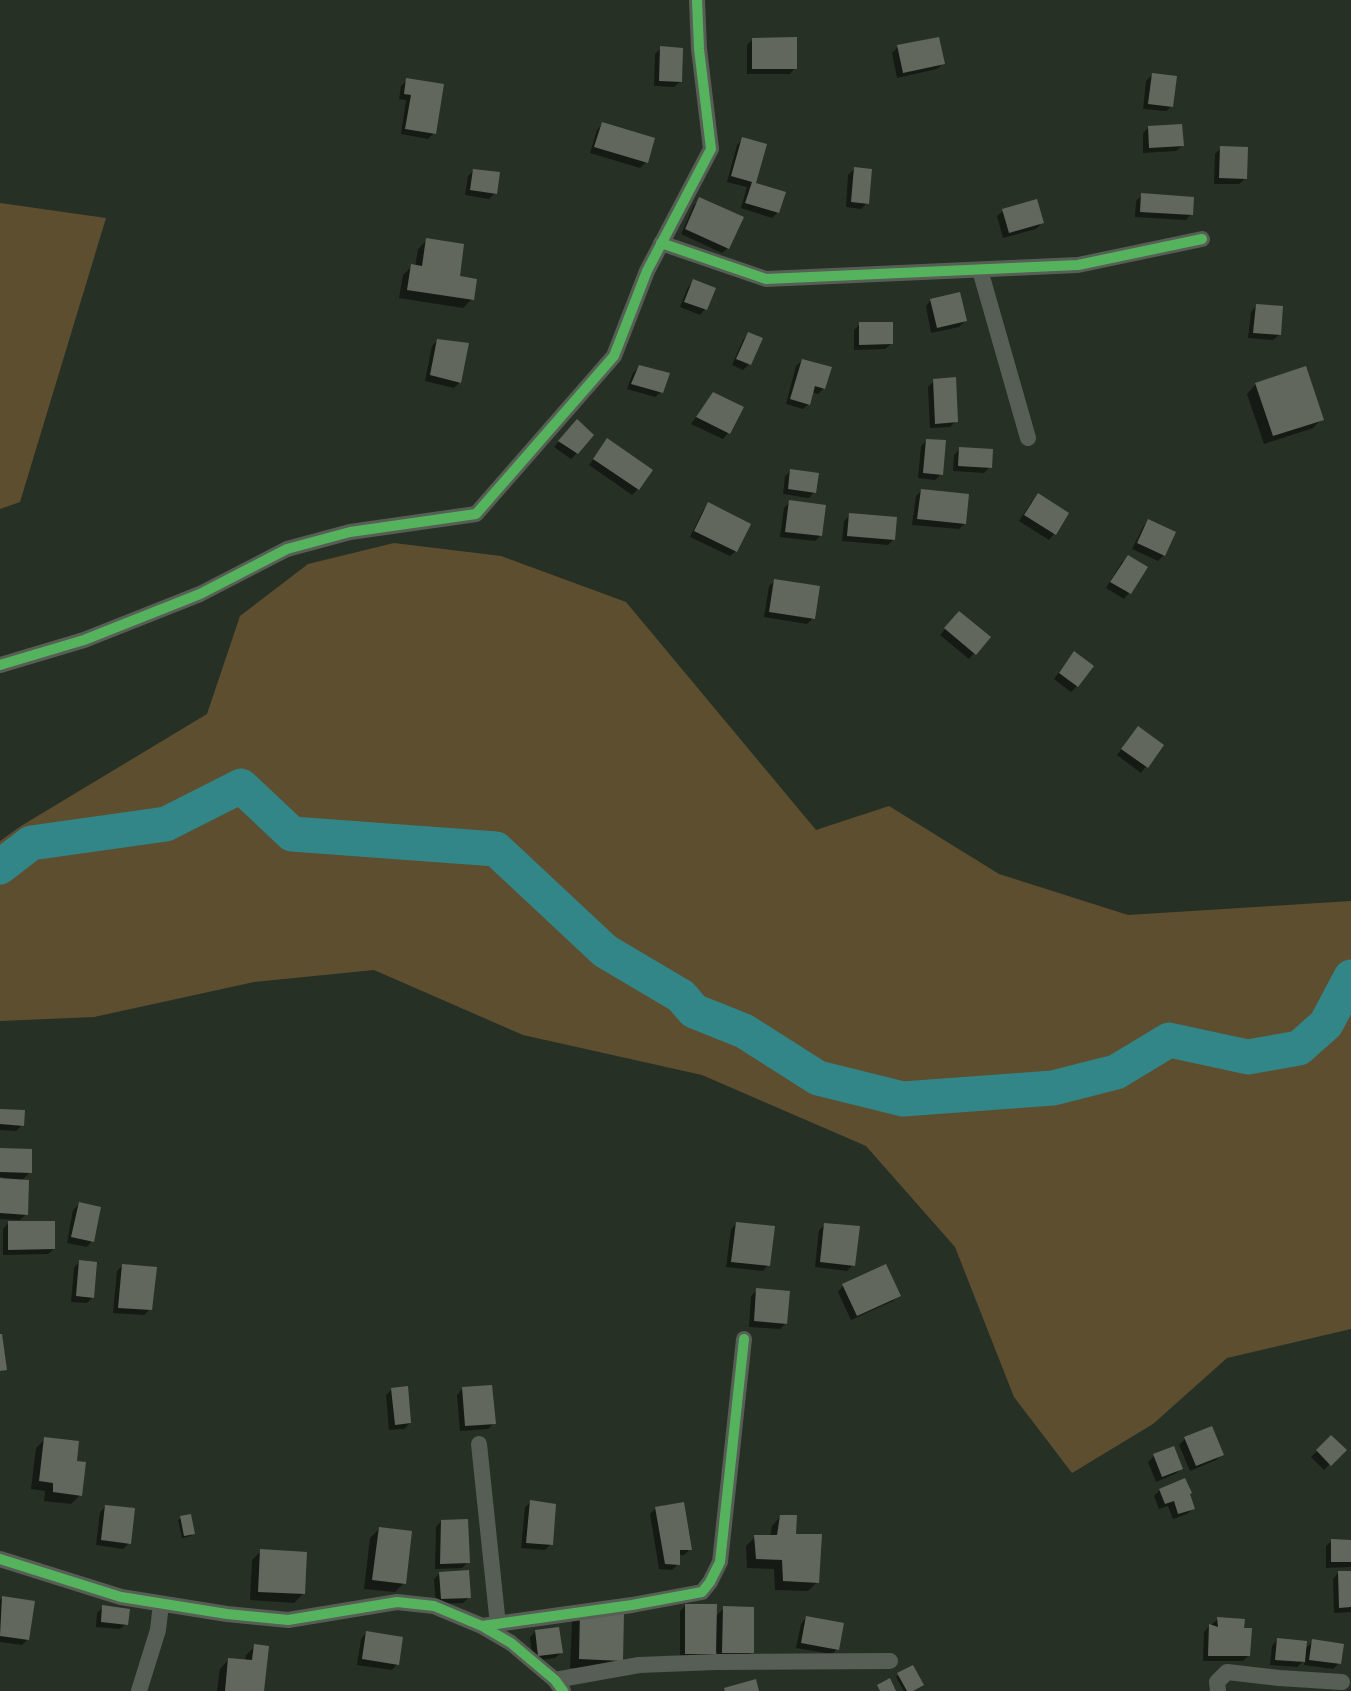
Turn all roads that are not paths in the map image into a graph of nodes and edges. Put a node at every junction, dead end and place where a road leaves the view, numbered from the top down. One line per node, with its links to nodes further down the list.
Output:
1 (697, 0): 3 (street)
2 (1202, 239): 4 (street)
3 (661, 243): 4 (street); 6 (street)
4 (980, 270): 5 (street)
5 (1028, 438)
6 (0, 665)
7 (744, 1339): 11 (street)
8 (479, 1444): 11 (street)
9 (0, 1559): 10 (street)
10 (161, 1604): 11 (street); 15 (street)
11 (490, 1625): 14 (street)
12 (890, 1661): 14 (street)
13 (1342, 1682): 16 (street)
14 (559, 1685)
15 (139, 1691)
16 (1218, 1691)

